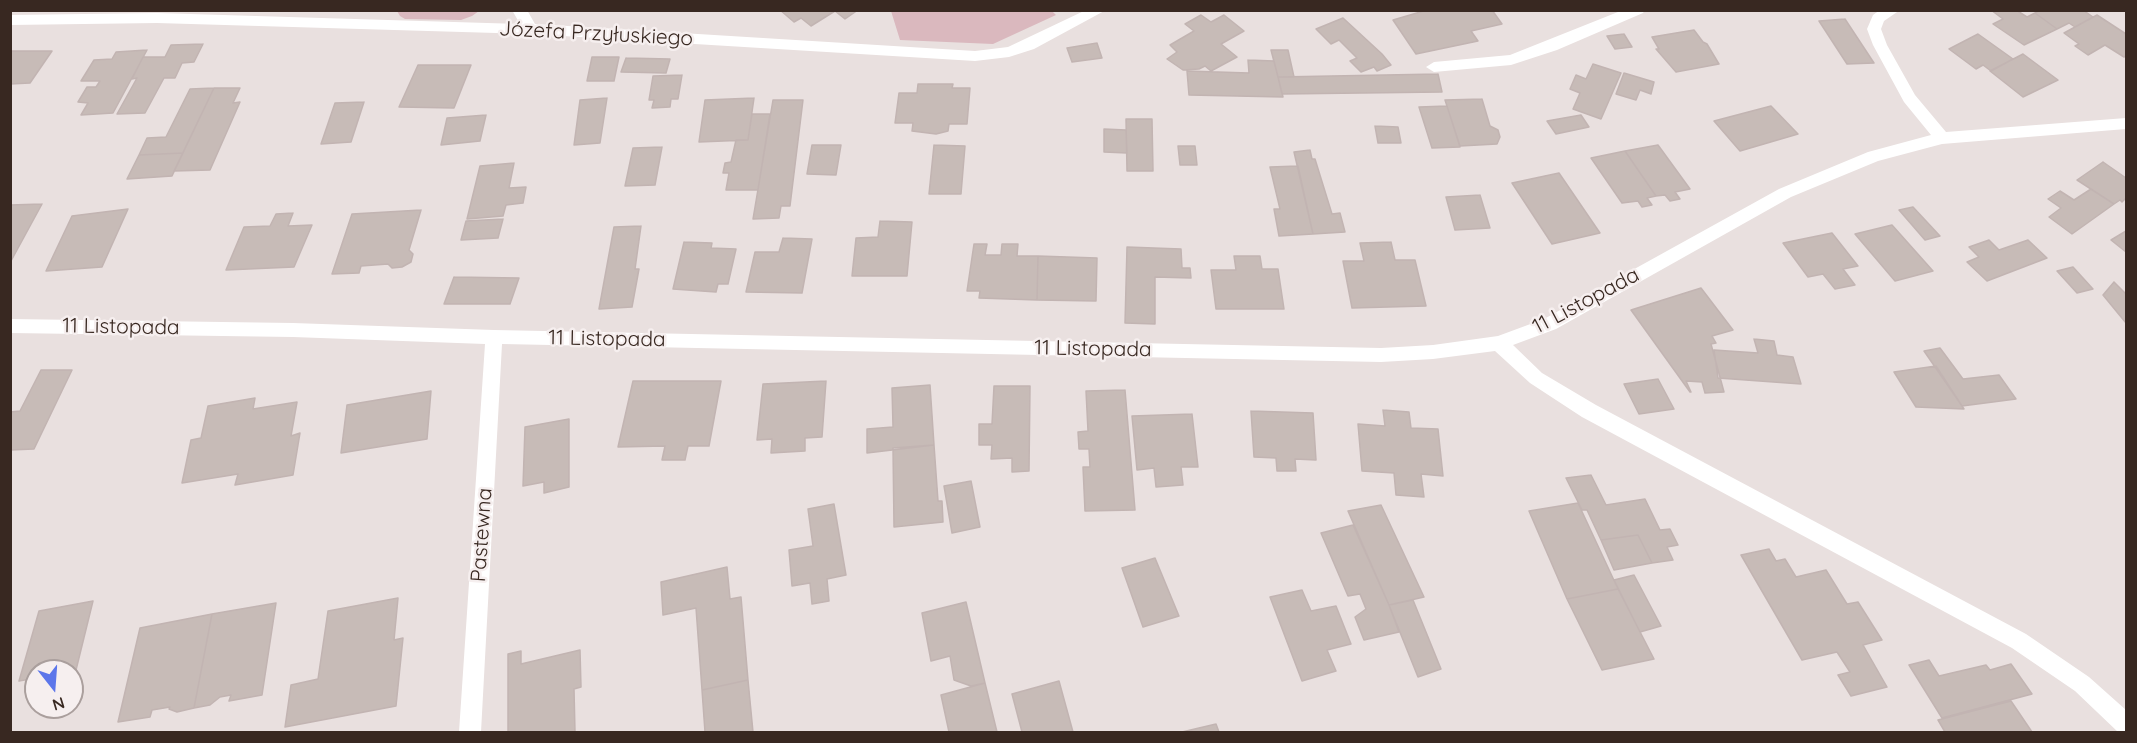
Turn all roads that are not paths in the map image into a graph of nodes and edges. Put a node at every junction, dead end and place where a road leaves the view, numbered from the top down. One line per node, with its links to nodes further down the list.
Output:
1 (383, 10): 8 (street)
2 (519, 10): 9 (street)
3 (1099, 10): 9 (street, Józefa Przyłuskiego)
4 (1638, 10): 10 (street)
5 (1893, 10): 12 (street)
6 (157, 14): 7 (street, Józefa Przyłuskiego); 8 (street, Józefa Przyłuskiego)
7 (10, 20)
8 (373, 25): 9 (street, Józefa Przyłuskiego)
9 (530, 29)
10 (1434, 67)
11 (2127, 124): 12 (street, 11 Listopada)
12 (1942, 138): 15 (street, 11 Listopada)
13 (10, 326): 14 (street, 11 Listopada)
14 (494, 337): 15 (street, 11 Listopada); 17 (street, Pastewna)
15 (1499, 343): 16 (street)
16 (2127, 724)
17 (470, 732)

